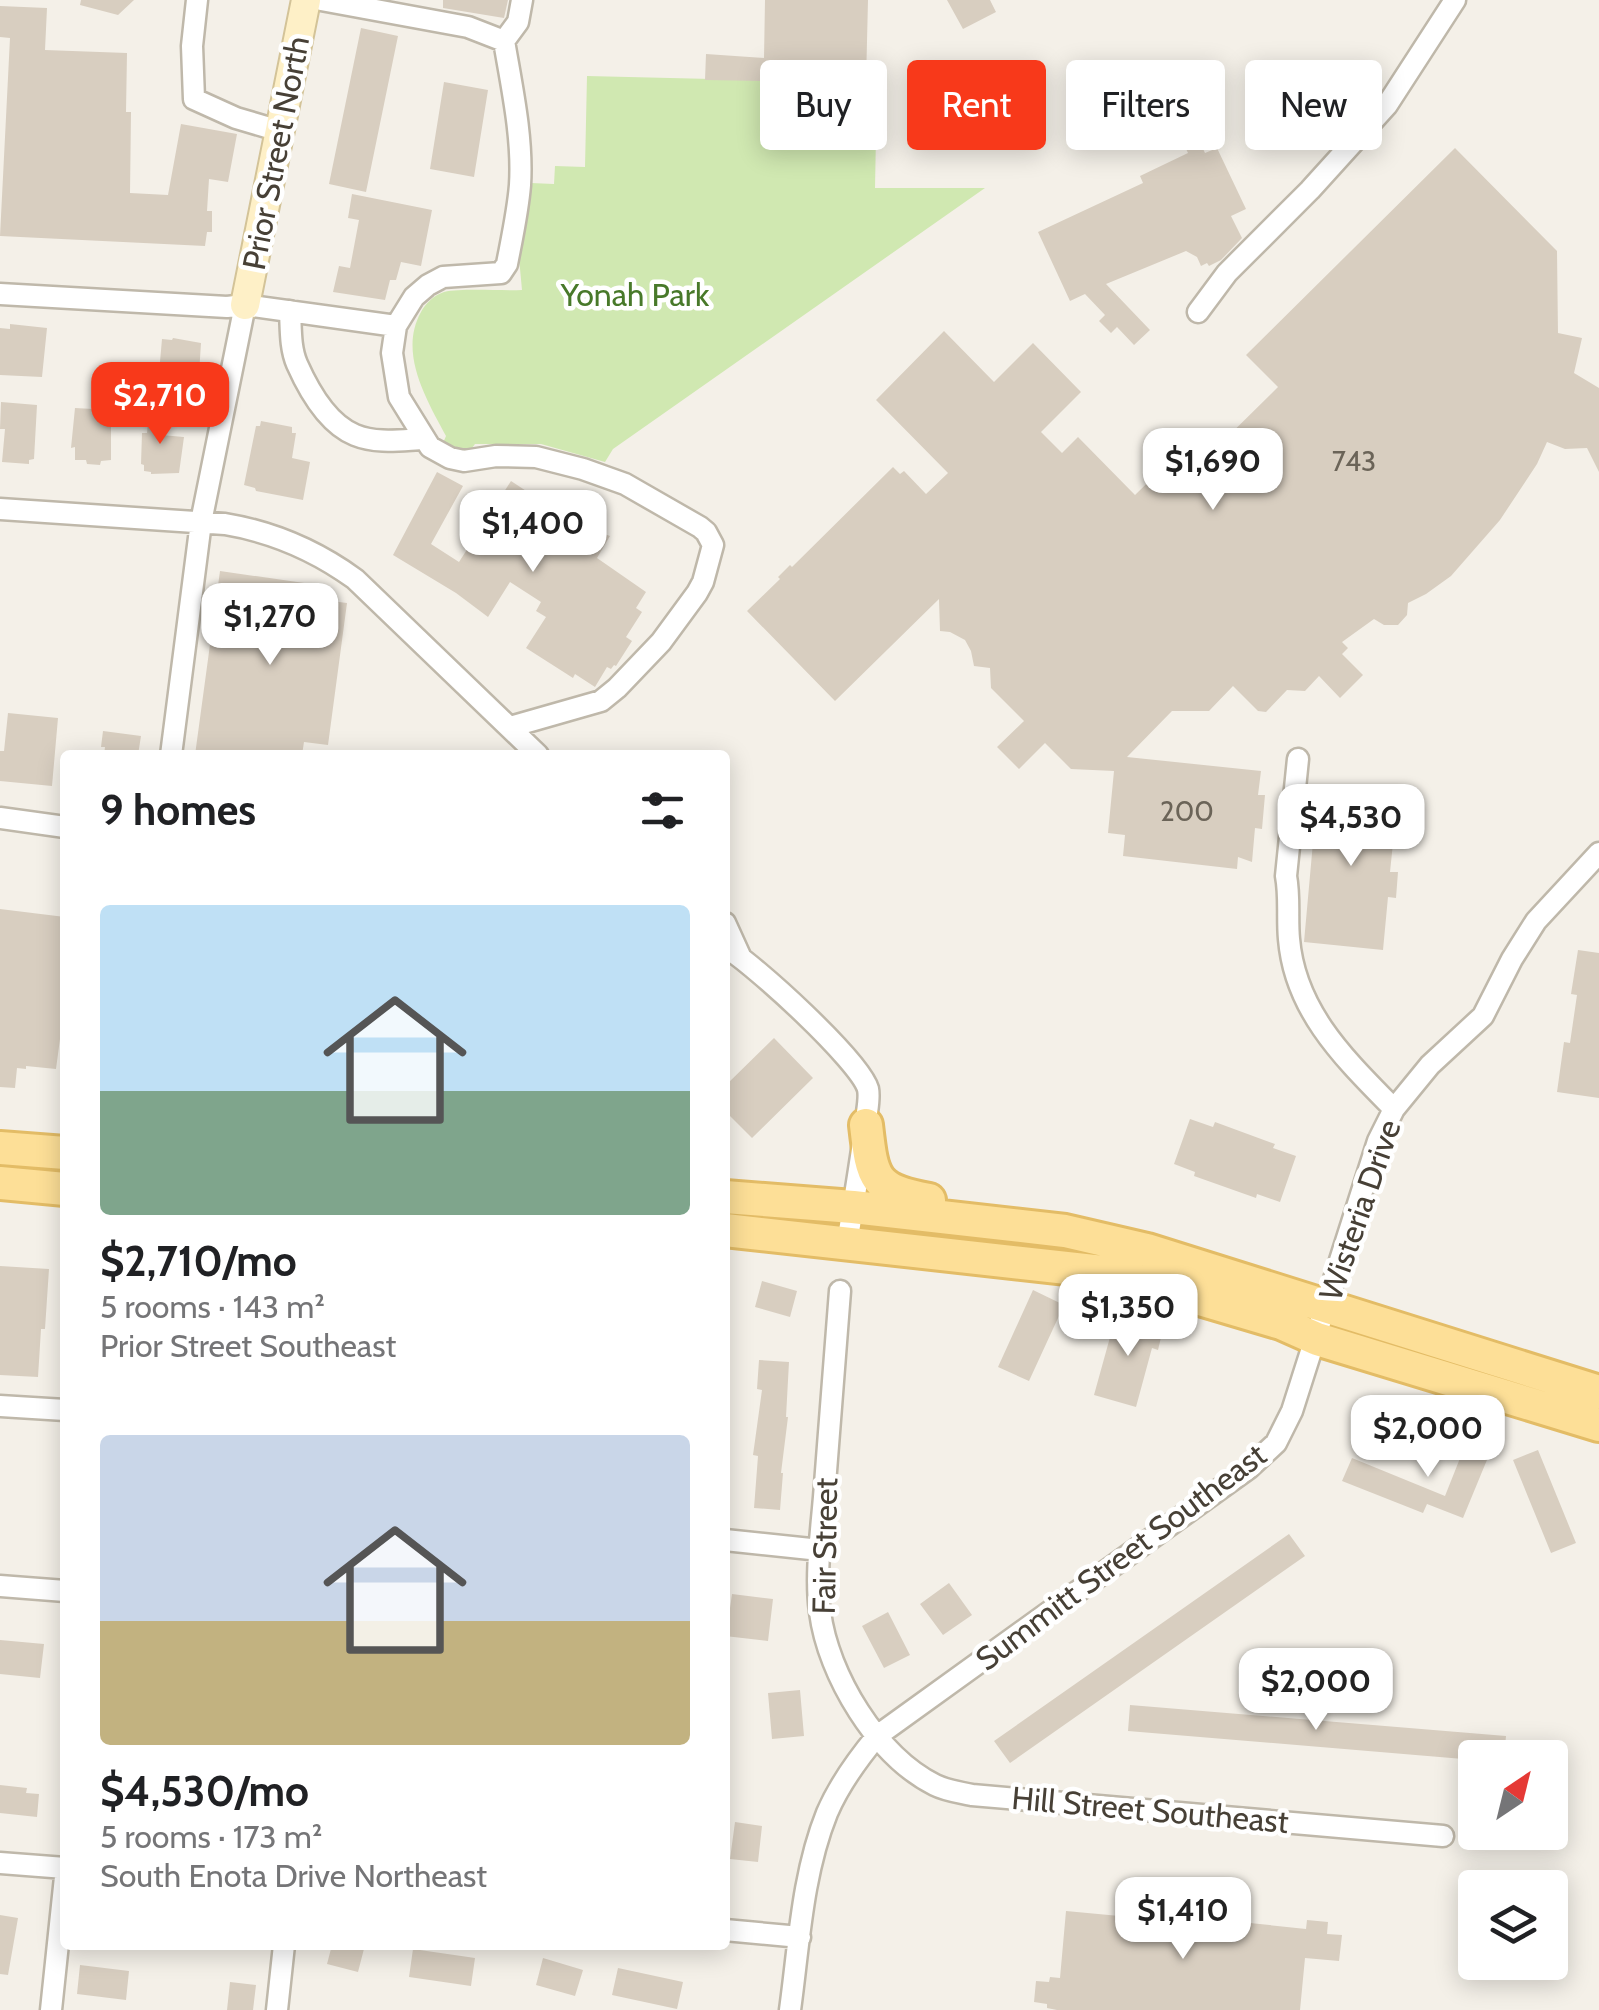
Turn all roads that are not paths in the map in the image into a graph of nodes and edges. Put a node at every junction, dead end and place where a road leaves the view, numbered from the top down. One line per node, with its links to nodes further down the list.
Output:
1 (197, 0): 7 (street)
2 (306, 0): 7 (street, Prior Street North)
3 (321, 0): 6 (street)
4 (522, 0): 6 (street)
5 (1456, 0): 11 (street)
6 (504, 41): 12 (street)
7 (280, 132): 9 (street, Prior Street North)
8 (0, 294): 9 (street)
9 (245, 306): 10 (street); 15 (street)
10 (290, 311): 12 (street); 13 (street)
11 (1198, 312)
12 (396, 326): 13 (street)
13 (424, 440): 16 (street)
14 (0, 509): 15 (street)
15 (201, 522): 16 (street); 17 (street)
16 (510, 727): 18 (street)
17 (172, 750)
18 (533, 750)
19 (1298, 759): 24 (street)
20 (0, 818): 21 (street)
21 (60, 825)
22 (1599, 853): 24 (street, Wisteria Drive)
23 (732, 952): 25 (street)
24 (1394, 1109): 36 (street, Wisteria Drive)
25 (866, 1124): 31 (street); 33 (main road)
26 (0, 1148): 27 (main road)
27 (60, 1153)
28 (0, 1183): 29 (main road)
29 (60, 1189)
30 (730, 1197): 31 (main road)
31 (853, 1206): 33 (main road); 34 (street)
32 (730, 1231): 34 (main road)
33 (1065, 1231): 36 (main road)
34 (847, 1243): 37 (main road)
35 (840, 1290): 43 (street, Fair Street)
36 (1327, 1306): 37 (street, Wisteria Drive); 38 (main road)
37 (1317, 1340): 41 (main road); 46 (street, Summitt Street Southeast)
38 (1599, 1392)
39 (0, 1406): 40 (street)
40 (60, 1410)
41 (1599, 1424)
42 (730, 1541): 43 (street)
43 (820, 1550): 46 (street, Fair Street)
44 (0, 1586): 45 (street)
45 (60, 1591)
46 (876, 1736): 47 (street, Hill Street Southeast); 52 (street)
47 (1443, 1836)
48 (0, 1863): 49 (street)
49 (60, 1868)
50 (60, 1924): 54 (street)
51 (730, 1930): 52 (street)
52 (800, 1937): 56 (street)
53 (283, 1950): 55 (street)
54 (51, 2010)
55 (277, 2010)
56 (790, 2010)

